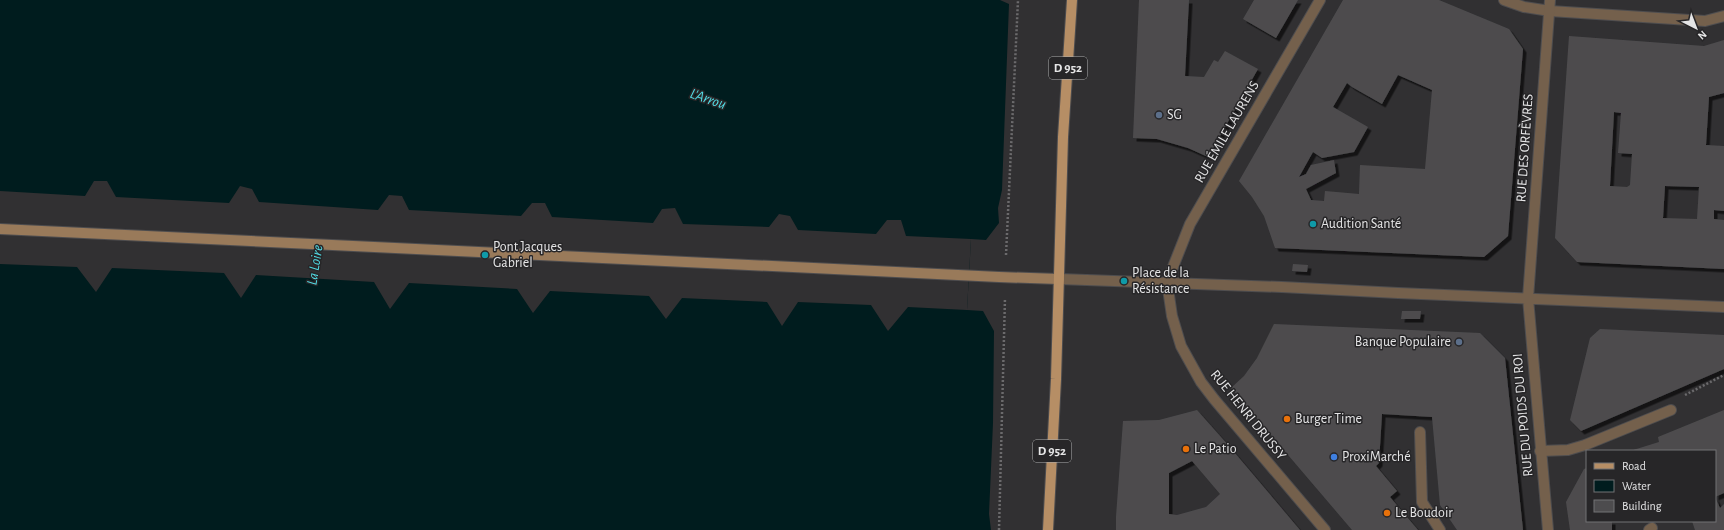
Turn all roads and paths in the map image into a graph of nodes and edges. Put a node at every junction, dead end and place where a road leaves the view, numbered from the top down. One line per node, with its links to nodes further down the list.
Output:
1 (1018, 0): 9 (path)
2 (1072, 0): 10 (main road, D 952)
3 (1320, 0): 11 (street, RUE ÉMILE LAURENS)
4 (1504, 0): 6 (street)
5 (1550, 0): 6 (street, RUE DES ORFÈVRES)
6 (1550, 11): 7 (street); 12 (street, RUE DES ORFÈVRES)
7 (1724, 16)
8 (0, 229): 10 (main road)
9 (1007, 249)
10 (1059, 279): 11 (street); 21 (main road, D 952)
11 (1167, 282): 12 (street); 22 (street, RUE HENRI DRUSSY)
12 (1528, 298): 14 (street); 19 (street, RUE DU POIDS DU ROI)
13 (1005, 306): 20 (path)
14 (1724, 307)
15 (1724, 375): 16 (path)
16 (1693, 390)
17 (1671, 410): 19 (street)
18 (1420, 432): 23 (street)
19 (1540, 451): 24 (street, RUE DU POIDS DU ROI)
20 (999, 530)
21 (1048, 530)
22 (1325, 530)
23 (1440, 530)
24 (1548, 530)

